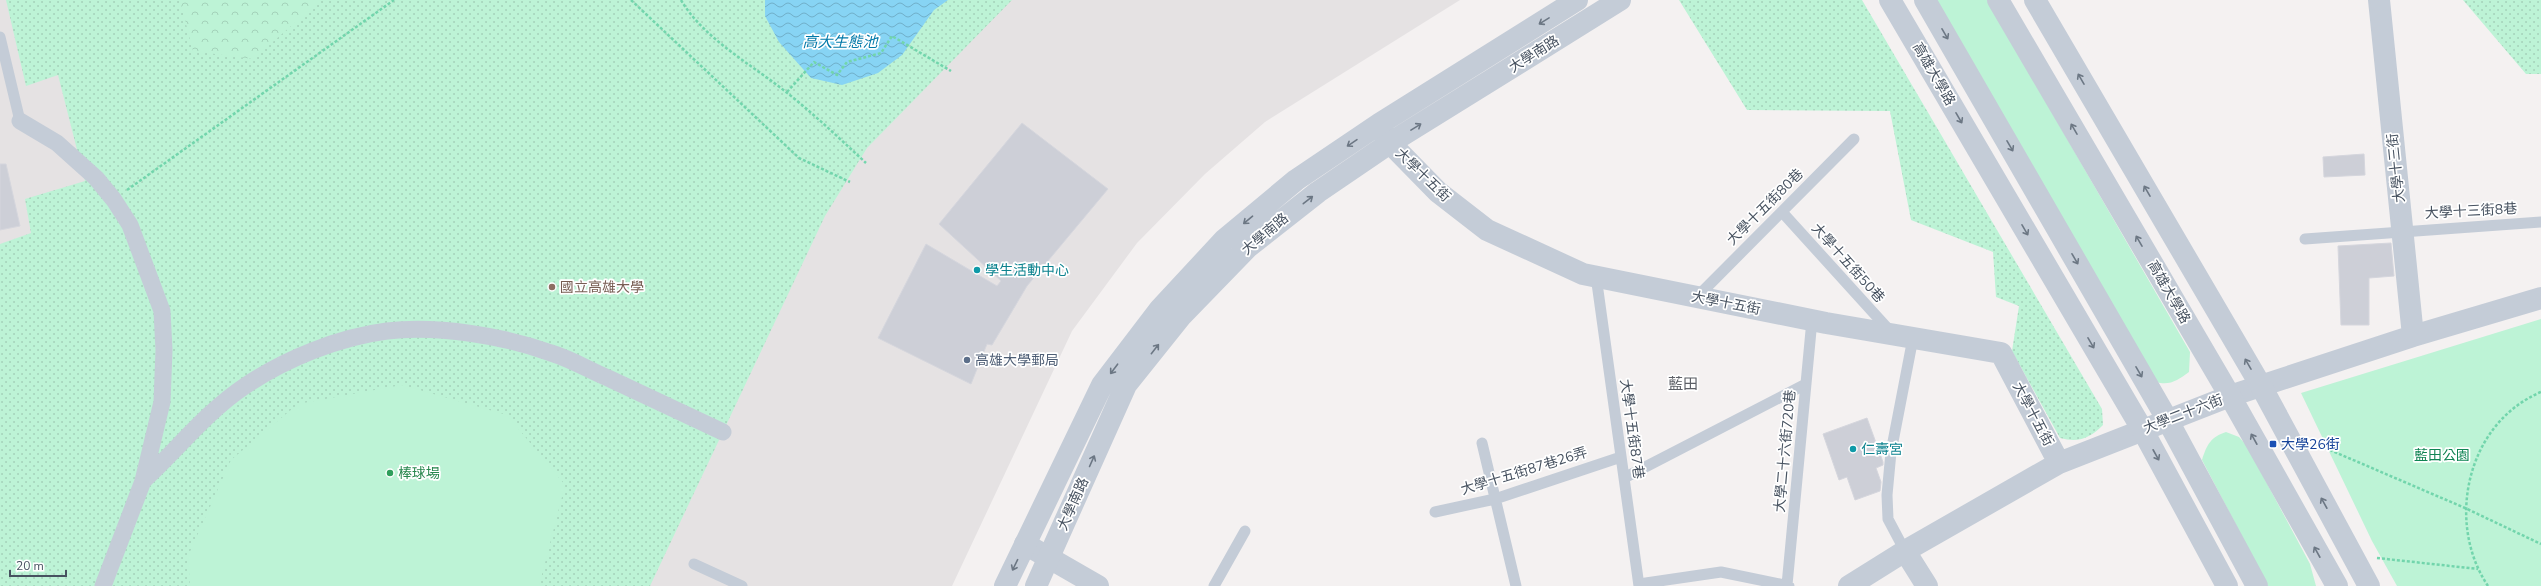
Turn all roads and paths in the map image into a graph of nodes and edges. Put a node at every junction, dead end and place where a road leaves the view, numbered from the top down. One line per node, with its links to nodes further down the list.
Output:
1 (394, 0): 20 (path)
2 (632, 0): 19 (path)
3 (681, 0): 13 (path)
4 (1578, 0): 15 (street, 大學南路, one-way to 15)
5 (1620, 0): 17 (street, 大學南路, one-way to 5)
6 (1890, 0): 36 (street, 高雄大學路, one-way to 36)
7 (1925, 0): 35 (street, 高雄大學路, one-way to 35)
8 (1998, 0): 34 (street, 高雄大學路, one-way to 8)
9 (2035, 0): 32 (street, one-way to 9)
10 (2379, 0): 23 (street, 大學十三街)
11 (0, 37): 14 (lane)
12 (951, 71): 13 (path)
13 (787, 92): 18 (path)
14 (20, 121): 20 (street)
15 (1379, 124): 17 (street, 大學十五街); 48 (street, 大學南路, one-way to 48)
16 (1854, 139): 21 (lane, 大學十五街80巷)
17 (1390, 143): 25 (street, 大學十五街); 51 (street, 大學南路, one-way to 17)
18 (866, 163)
19 (850, 182)
20 (114, 200): 43 (street)
21 (1782, 212): 26 (lane, 大學十五街80巷); 29 (lane, 大學十五街50巷)
22 (2541, 222): 23 (lane, 大學十三街8巷)
23 (2402, 230): 24 (lane, 大學十三街8巷); 30 (street, 大學十三街)
24 (2305, 238)
25 (1596, 276): 26 (street, 大學十五街); 40 (lane, 大學十五街87巷)
26 (1698, 297): 28 (street, 大學十五街)
27 (2541, 298): 30 (street, 大學二十六街)
28 (1812, 320): 29 (street, 大學十五街); 31 (lane, 大學二十六街720巷)
29 (1903, 336): 41 (street, 大學十五街); 50 (lane)
30 (2413, 336): 32 (street, 大學二十六街)
31 (1806, 384): 42 (lane); 63 (lane, 大學二十六街720巷)
32 (2261, 386): 34 (street, 大學二十六街); 69 (street, one-way to 32)
33 (2541, 392): 45 (path)
34 (2230, 396): 35 (street, 大學二十六街); 68 (street, 高雄大學路, one-way to 34)
35 (2167, 419): 36 (street, 大學二十六街); 67 (street, 高雄大學路)
36 (2142, 429): 41 (street, 大學二十六街); 66 (street, 高雄大學路, one-way to 66)
37 (723, 432): 43 (street)
38 (1482, 443): 44 (lane)
39 (2314, 443): 45 (path)
40 (1621, 457): 42 (lane, 大學十五街87巷); 44 (lane, 大學十五街87巷26弄)
41 (2059, 463): 50 (street, 大學二十六街)
42 (1624, 478): 55 (lane, 大學十五街87巷)
43 (143, 481): 56 (street)
44 (1495, 499): 46 (lane, 大學十五街87巷26弄); 62 (lane)
45 (2465, 508): 49 (path); 54 (path)
46 (1435, 512)
47 (1245, 531): 61 (lane)
48 (1025, 544): 51 (street); 58 (street, 大學南路, one-way to 58)
49 (2541, 544)
50 (1905, 551): 64 (street, 大學二十六街); 65 (street)
51 (1049, 558): 59 (street, 大學南路); 60 (street)
52 (2377, 558): 54 (path)
53 (694, 564): 57 (lane)
54 (2478, 569): 70 (path)
55 (1639, 585): 63 (lane)
56 (103, 586)
57 (742, 586)
58 (1005, 586)
59 (1036, 586)
60 (1098, 586)
61 (1214, 586)
62 (1516, 586)
63 (1788, 586)
64 (1849, 586)
65 (1927, 586)
66 (2227, 586)
67 (2257, 586)
68 (2337, 586)
69 (2369, 586)
70 (2488, 586)

